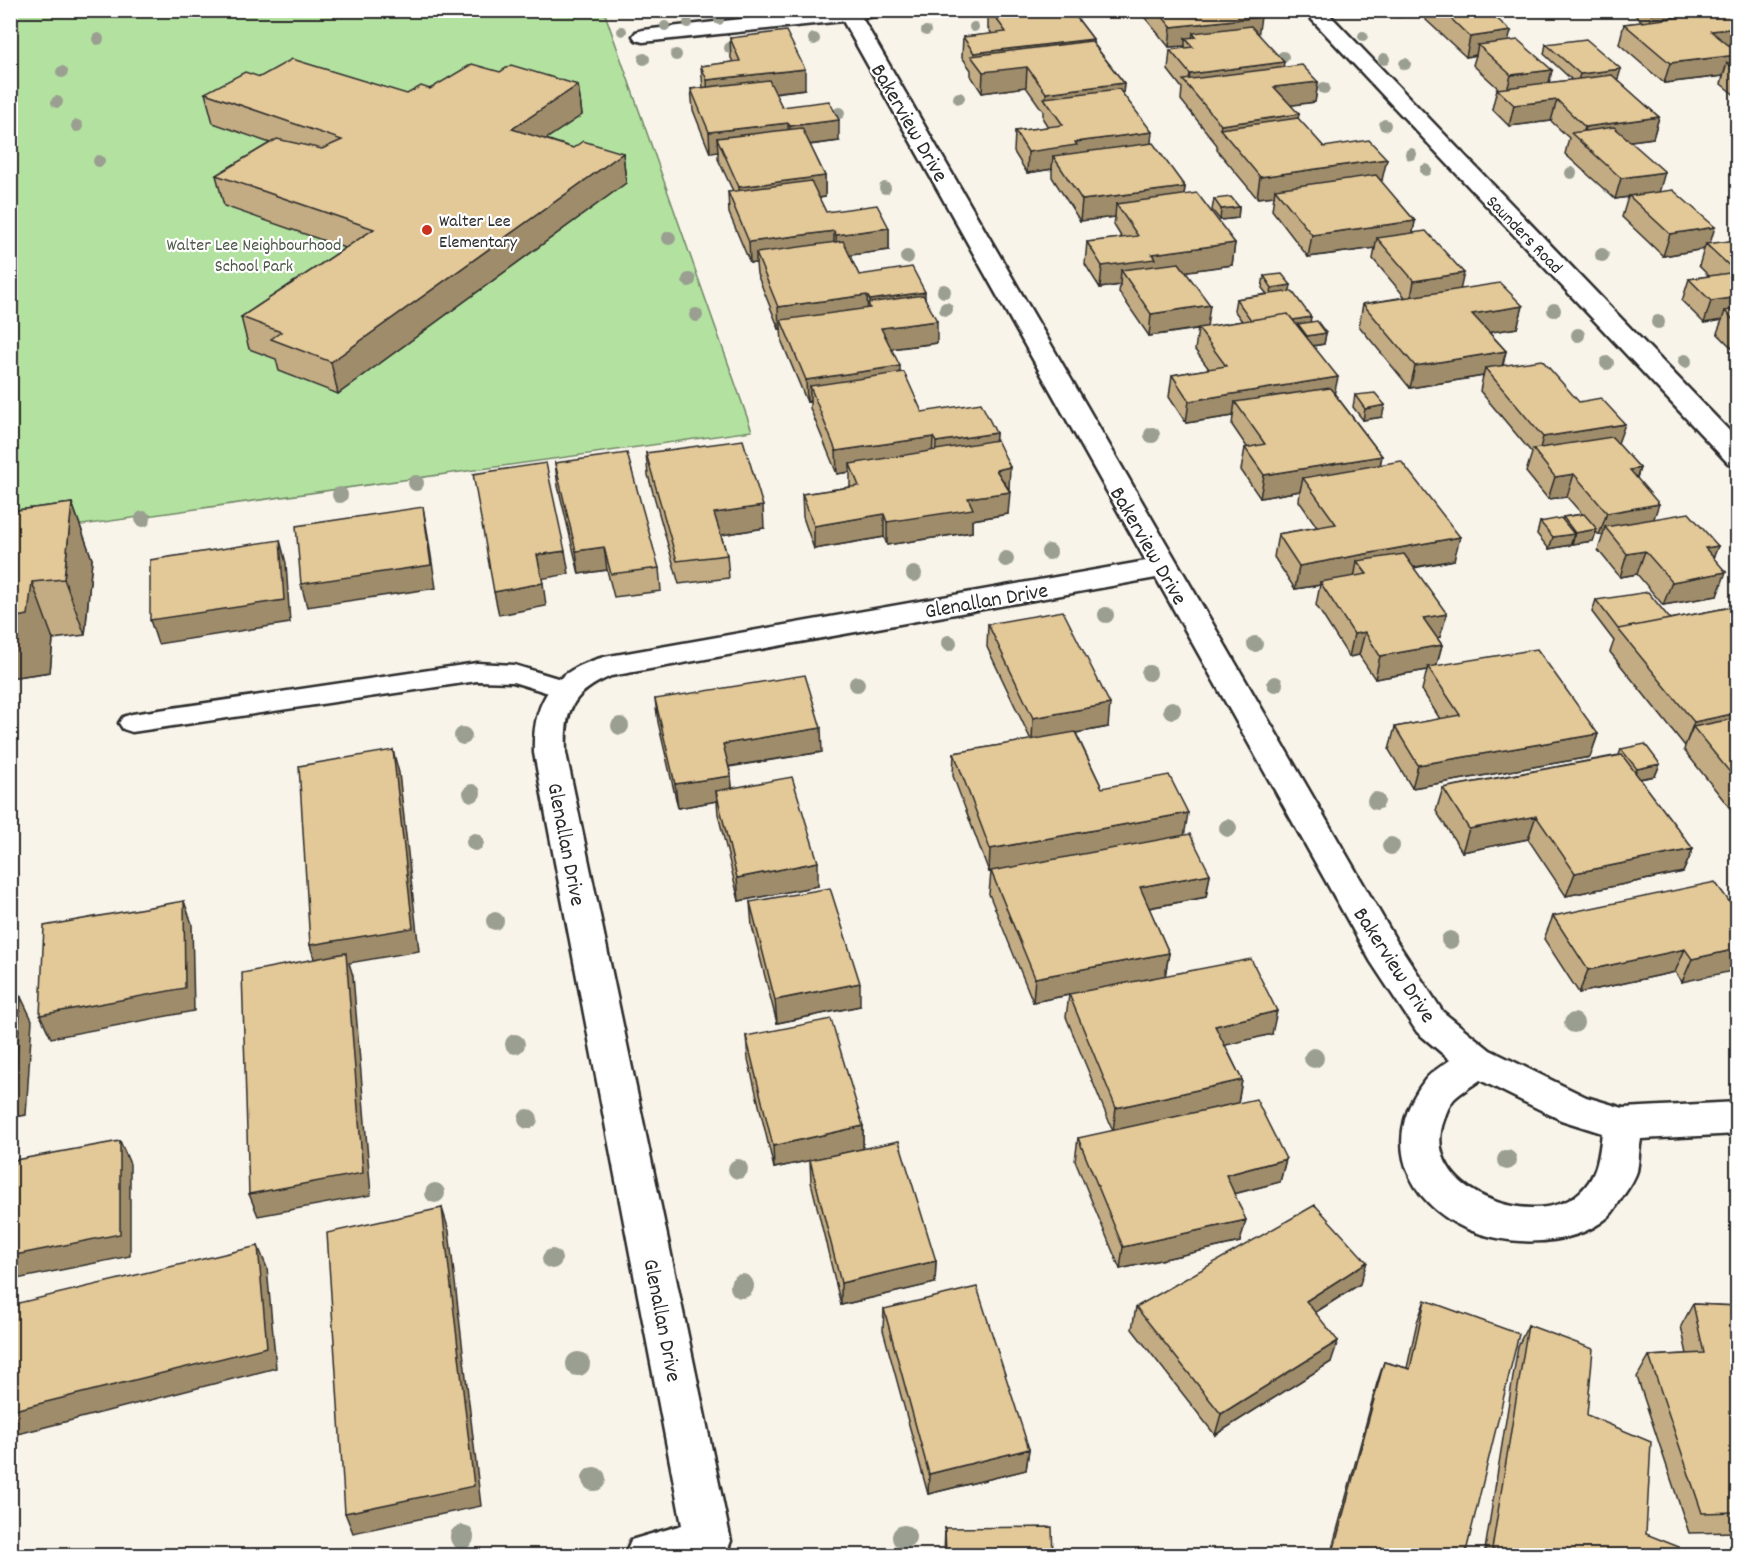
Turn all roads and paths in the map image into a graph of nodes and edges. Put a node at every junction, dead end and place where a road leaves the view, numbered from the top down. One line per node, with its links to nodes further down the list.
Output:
1 (884, 10): 3 (street)
2 (1313, 10): 5 (street, Saunders Road)
3 (848, 12): 4 (street); 6 (street, Bakerview Drive)
4 (643, 36)
5 (1737, 457)
6 (1163, 567): 7 (street, Glenallan Drive); 9 (street, Bakerview Drive)
7 (565, 689): 8 (lane); 12 (street, Glenallan Drive)
8 (132, 723)
9 (1477, 1061): 11 (street, Bakerview Drive); 11 (street)
10 (1737, 1118): 11 (street, Bakerview Drive)
11 (1623, 1124)
12 (647, 1556)

